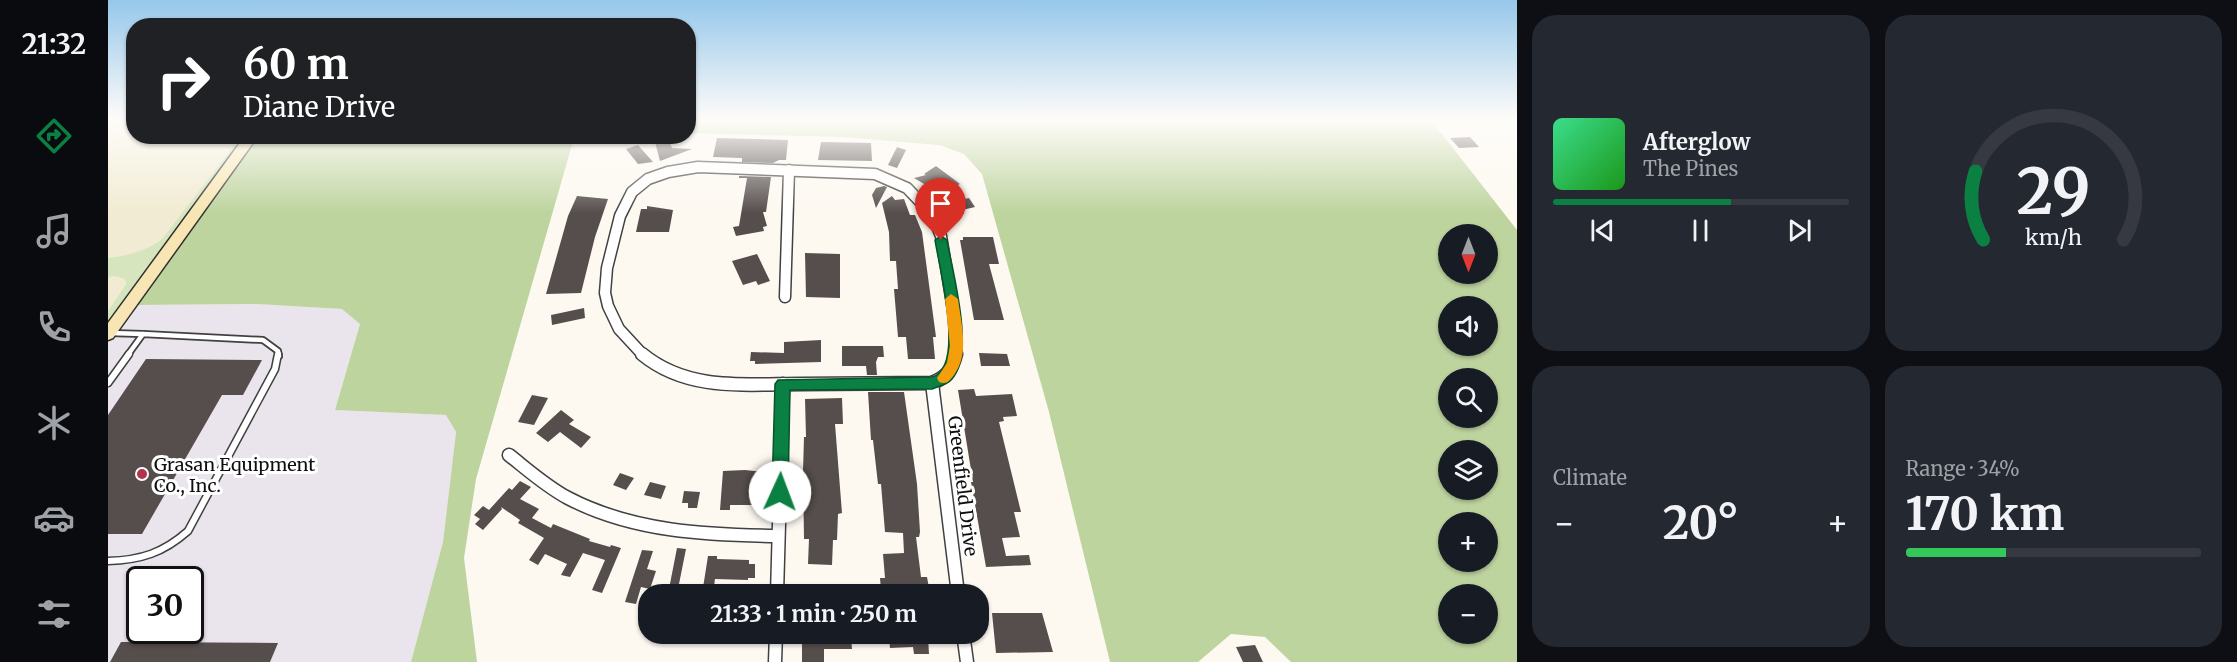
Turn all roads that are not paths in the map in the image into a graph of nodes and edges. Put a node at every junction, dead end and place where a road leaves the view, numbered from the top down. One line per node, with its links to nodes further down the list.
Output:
1 (241, 151): 4 (main road)
2 (789, 170): 3 (street); 7 (street); 8 (street)
3 (785, 297)
4 (108, 334): 5 (lane)
5 (143, 334): 6 (lane); 11 (lane)
6 (108, 383)
7 (932, 383): 8 (street); 13 (street, Greenfield Drive)
8 (783, 384): 10 (street)
9 (509, 455): 10 (street)
10 (778, 536): 12 (street)
11 (108, 561)
12 (777, 584)
13 (957, 584)
14 (776, 644): 16 (street)
15 (965, 644): 17 (street)
16 (775, 662)
17 (967, 662)

